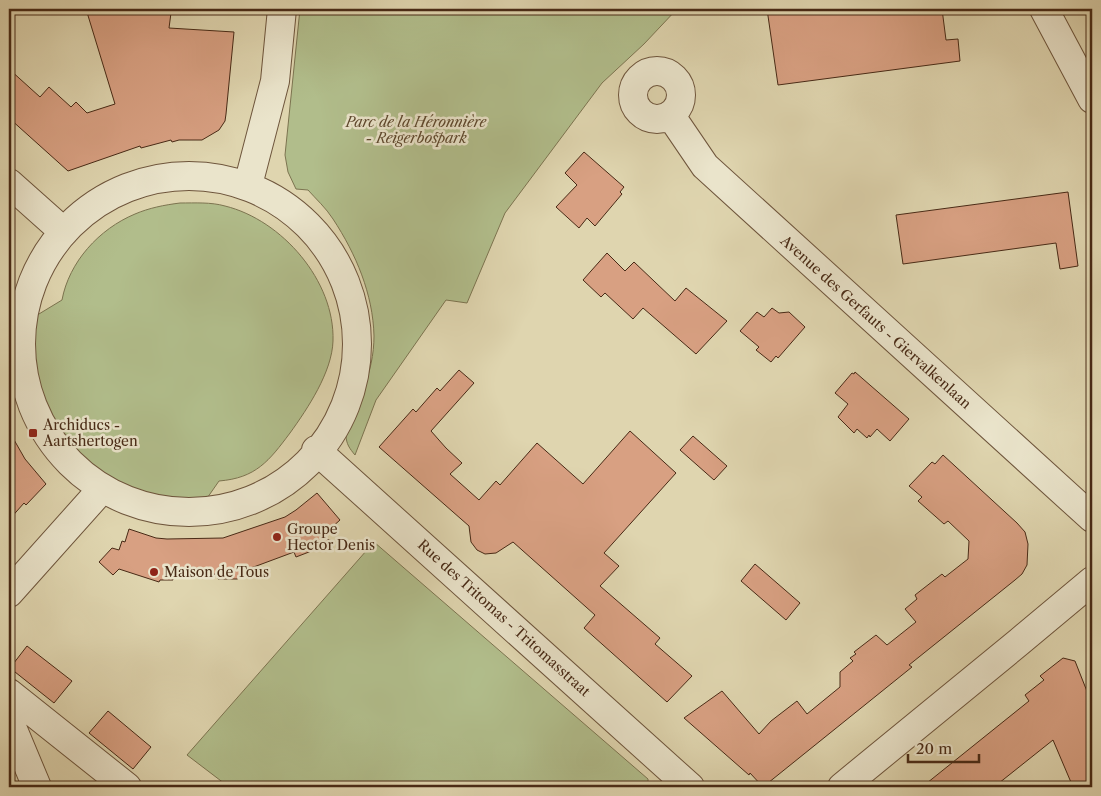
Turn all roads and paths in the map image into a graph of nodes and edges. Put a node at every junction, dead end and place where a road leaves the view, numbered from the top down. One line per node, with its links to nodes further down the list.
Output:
1 (282, 9): 6 (street)
2 (1044, 9): 3 (street)
3 (1092, 99)
4 (671, 116): 10 (street, Avenue des Gerfauts - Giervalkenlaan)
5 (9, 183): 7 (street)
6 (248, 185): 7 (street); 8 (street)
7 (64, 232): 9 (street)
8 (316, 450): 9 (street); 17 (street, Rue des Tritomas - Tritomasstraat)
9 (101, 490): 12 (street)
10 (1092, 518)
11 (1089, 591): 18 (street)
12 (9, 593)
13 (9, 693): 16 (street)
14 (9, 720): 15 (street)
15 (37, 787)
16 (127, 787)
17 (690, 787)
18 (842, 787)

